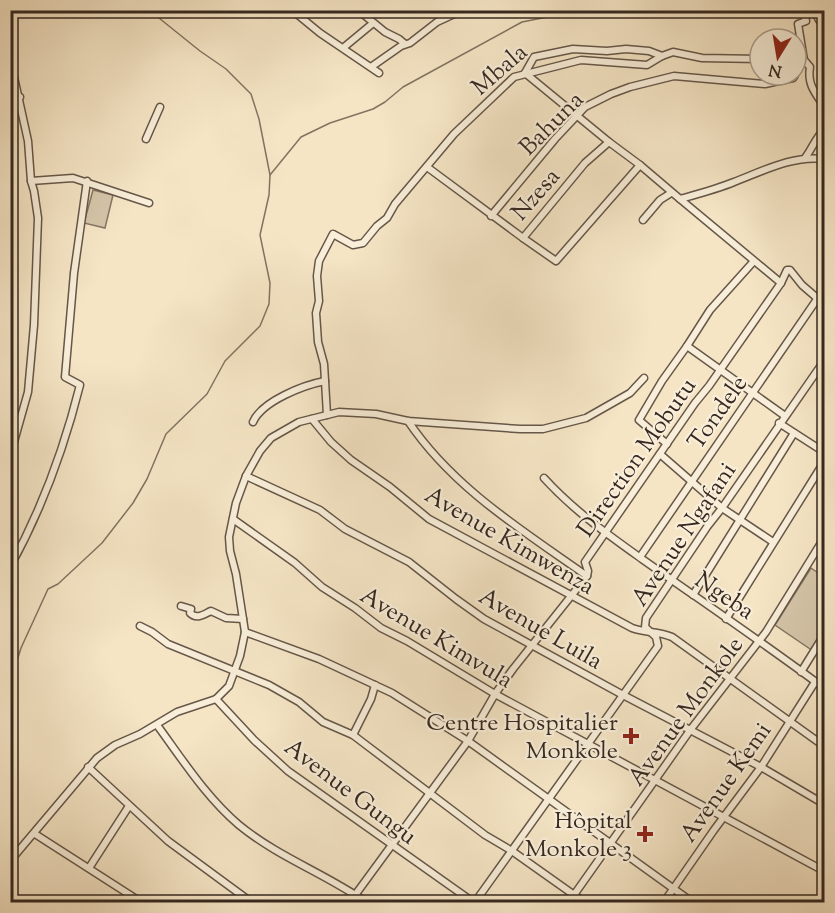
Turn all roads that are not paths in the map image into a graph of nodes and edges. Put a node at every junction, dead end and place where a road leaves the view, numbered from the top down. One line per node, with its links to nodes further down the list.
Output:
1 (292, 10): 9 (street)
2 (463, 10): 8 (street)
3 (803, 10): 19 (street)
4 (814, 10): 6 (street)
5 (362, 12): 7 (street)
6 (819, 20)
7 (372, 24): 8 (street); 9 (street)
8 (405, 44): 13 (street)
9 (343, 48): 13 (street)
10 (662, 56): 12 (street, Mbala); 15 (street); 15 (street, Mbala)
11 (10, 59): 17 (street)
12 (748, 59)
13 (371, 68): 14 (street)
14 (379, 73)
15 (525, 74): 21 (street); 28 (street, Mbala)
16 (748, 83): 21 (street, Bahuna)
17 (20, 97): 18 (street); 29 (street)
18 (10, 98)
19 (825, 106)
20 (160, 107): 23 (street)
21 (578, 116): 24 (street); 34 (street, Bahuna)
22 (825, 130): 25 (street)
23 (146, 139)
24 (609, 142): 27 (street); 36 (street, Nzesa)
25 (805, 158): 26 (street); 32 (street)
26 (825, 159)
27 (640, 165): 31 (street); 36 (street)
28 (427, 167): 34 (street, Nzesa); 46 (street, Mbala)
29 (31, 181): 30 (street); 58 (street)
30 (87, 182): 33 (street); 70 (street)
31 (671, 193): 32 (street); 35 (street)
32 (680, 199): 37 (street)
33 (149, 203)
34 (492, 216): 36 (street, Nzesa)
35 (643, 220)
36 (523, 238)
37 (754, 261): 38 (street); 42 (street)
38 (781, 283): 40 (street); 44 (street, Direction Mobutu)
39 (825, 289): 40 (street, Tondele)
40 (817, 298): 41 (street); 47 (street, Tondele)
41 (825, 304)
42 (687, 346): 44 (street); 55 (street)
43 (825, 361): 49 (street, Avenue Ngafani)
44 (720, 369): 47 (street); 55 (street, Direction Mobutu)
45 (644, 378): 51 (street)
46 (325, 381): 48 (street); 52 (street)
47 (752, 393): 49 (street); 62 (street, Tondele)
48 (327, 415): 50 (street); 51 (street)
49 (785, 416): 53 (street, Avenue Ngafani)
50 (312, 419): 60 (street); 74 (street, Avenue Kimwenza)
51 (408, 421): 71 (street)
52 (253, 422)
53 (779, 423): 54 (street); 63 (street, Avenue Ngafani)
54 (794, 433): 56 (street); 65 (street)
55 (667, 444): 57 (street, Direction Mobutu)
56 (825, 452)
57 (660, 454): 62 (street); 66 (street, Direction Mobutu)
58 (10, 456)
59 (825, 462): 68 (street)
60 (246, 476): 64 (street); 84 (street, Avenue Luila)
61 (544, 478): 66 (street, Ngeba)
62 (691, 481): 63 (street); 69 (street, Tondele)
63 (722, 508): 65 (street); 72 (street, Avenue Ngafani)
64 (233, 519): 76 (street); 92 (street, Avenue Kimvula)
65 (739, 521): 68 (street); 73 (street)
66 (605, 532): 69 (street, Ngeba); 71 (street, Direction Mobutu)
67 (825, 538): 83 (street, Avenue Monkole)
68 (773, 542): 77 (street)
69 (640, 557): 72 (street, Ngeba)
70 (10, 567)
71 (587, 576): 74 (street, Direction Mobutu)
72 (670, 580): 73 (street, Ngeba); 80 (street, Avenue Ngafani)
73 (693, 595): 77 (street, Ngeba)
74 (571, 596): 80 (street, Avenue Kimwenza); 84 (street, Direction Mobutu)
75 (181, 606): 76 (street)
76 (243, 618): 79 (street)
77 (726, 619): 83 (street, Ngeba)
78 (140, 626): 87 (street)
79 (244, 632): 87 (street); 90 (street)
80 (650, 633): 82 (street, Avenue Kimwenza); 85 (street, Avenue Ngafani)
81 (825, 635): 86 (street)
82 (672, 637): 85 (street); 88 (street, Avenue Kimwenza)
83 (759, 640): 86 (street, Ngeba); 88 (street, Avenue Monkole)
84 (532, 645): 92 (street, Direction Mobutu); 93 (street, Avenue Luila)
85 (658, 646): 93 (street)
86 (801, 672): 89 (street, Ngeba)
87 (235, 673): 94 (street); 98 (street)
88 (729, 678): 95 (street, Avenue Kimwenza); 97 (street, Avenue Monkole)
89 (815, 682): 91 (street, Ngeba); 95 (street, Avenue Kemi)
90 (375, 685): 98 (street); 99 (street)
91 (825, 688)
92 (495, 694): 99 (street, Direction Mobutu); 100 (street, Avenue Kimvula)
93 (623, 695): 97 (street, Avenue Luila); 100 (street)
94 (216, 699): 96 (street); 112 (street, Avenue Gungu)
95 (789, 721): 101 (street, Avenue Kimwenza); 103 (street, Avenue Kemi)
96 (157, 725): 102 (street); 119 (street)
97 (691, 729): 103 (street, Avenue Luila); 104 (street, Avenue Monkole)
98 (353, 735): 105 (street)
99 (468, 741): 105 (street, Direction Mobutu); 106 (street)
100 (588, 744): 104 (street, Avenue Kimvula); 106 (street)
101 (825, 746)
102 (88, 767): 108 (street); 110 (street)
103 (760, 767): 107 (street, Avenue Luila); 109 (street, Avenue Kemi)
104 (655, 780): 109 (street, Avenue Kimvula); 111 (street, Avenue Monkole)
105 (430, 793): 112 (street, Direction Mobutu); 113 (street)
106 (548, 799): 111 (street); 113 (street)
107 (825, 804)
108 (129, 806): 115 (street); 123 (street)
109 (723, 817): 116 (street, Avenue Kimvula); 117 (street, Avenue Kemi)
110 (35, 834): 114 (street); 115 (street)
111 (612, 843): 117 (street); 120 (street, Avenue Monkole)
112 (391, 845): 119 (street, Direction Mobutu); 126 (street, Avenue Gungu)
113 (512, 851): 120 (street); 126 (street)
114 (10, 861)
115 (89, 868): 122 (street)
116 (825, 871)
117 (674, 889): 129 (street, Avenue Kemi); 130 (street)
118 (10, 895): 121 (street)
119 (356, 895): 124 (street, Direction Mobutu); 125 (street)
120 (574, 895): 127 (street, Avenue Monkole); 128 (street)
121 (22, 903)
122 (141, 903)
123 (251, 903)
124 (350, 903)
125 (366, 903)
126 (474, 903)
127 (569, 903)
128 (584, 903)
129 (664, 903)
130 (692, 903)

